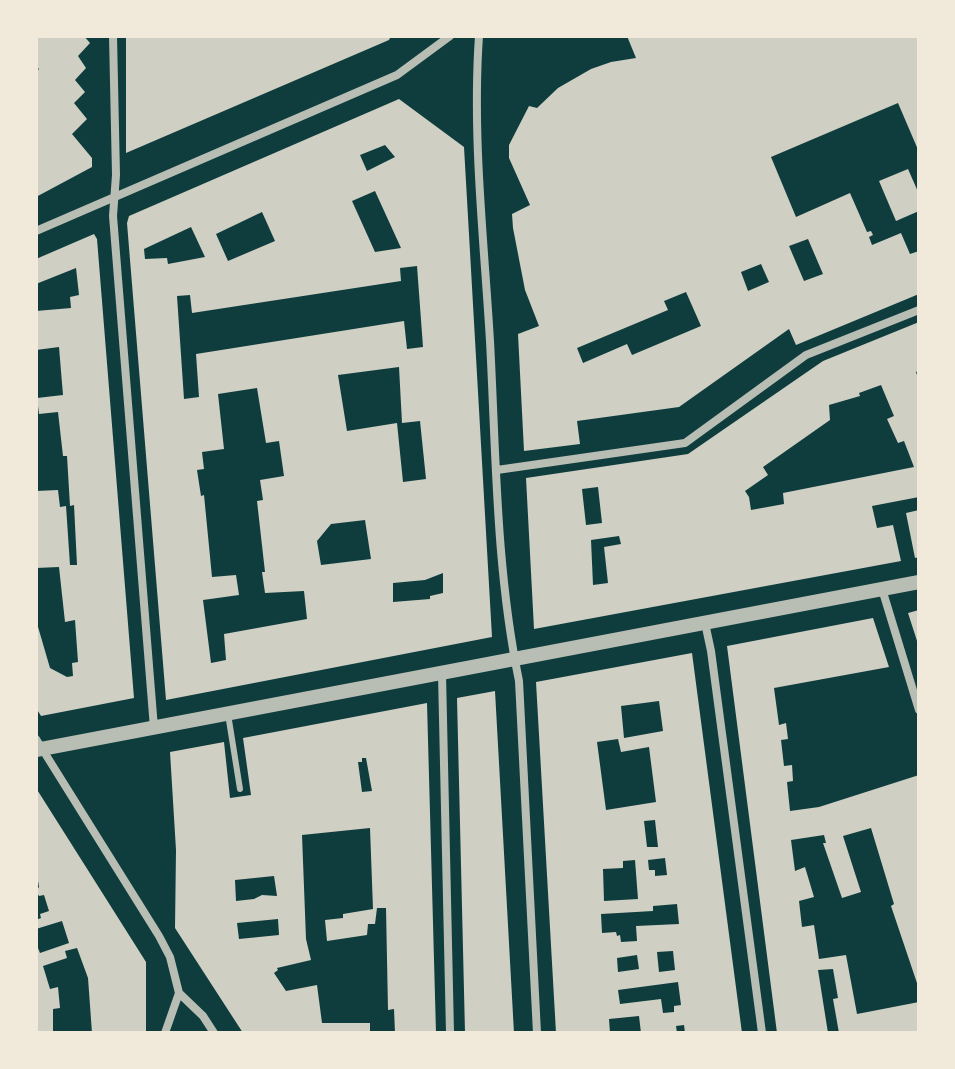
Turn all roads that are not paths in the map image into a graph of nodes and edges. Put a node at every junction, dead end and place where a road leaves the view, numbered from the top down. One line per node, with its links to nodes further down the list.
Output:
1 (113, 36): 4 (street)
2 (450, 36): 4 (street)
3 (479, 36): 7 (street)
4 (115, 196): 5 (street); 15 (street)
5 (36, 231)
6 (919, 310): 7 (street)
7 (497, 470): 11 (street)
8 (919, 582): 9 (street)
9 (881, 588): 10 (street); 13 (street)
10 (705, 623): 11 (street); 23 (street)
11 (514, 660): 12 (street); 22 (street)
12 (442, 674): 14 (street); 21 (street)
13 (919, 710)
14 (228, 714): 15 (street); 17 (lane)
15 (154, 728): 16 (street)
16 (38, 746): 18 (street)
17 (240, 789)
18 (179, 993): 19 (street); 20 (street)
19 (165, 1033)
20 (214, 1033)
21 (450, 1033)
22 (537, 1033)
23 (762, 1033)

